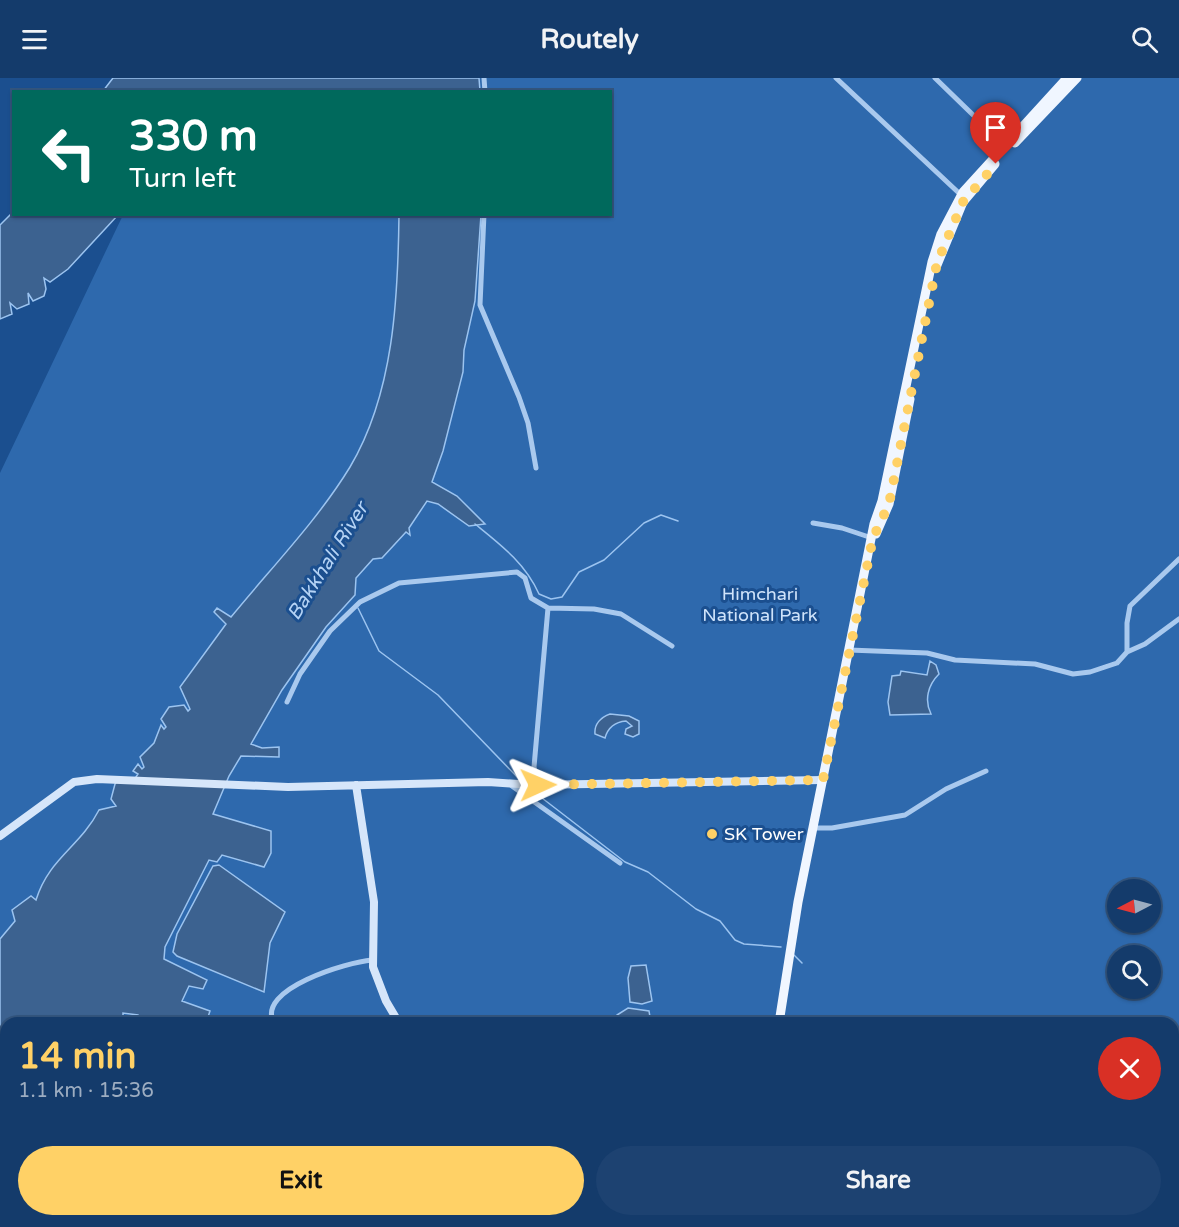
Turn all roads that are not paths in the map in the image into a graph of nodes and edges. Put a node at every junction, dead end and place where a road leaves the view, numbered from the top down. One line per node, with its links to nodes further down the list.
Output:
1 (836, 78): 6 (street)
2 (935, 78): 5 (street)
3 (1067, 78): 5 (main road)
4 (1077, 78): 10 (main road)
5 (1004, 145): 6 (main road)
6 (961, 195): 10 (main road)
7 (484, 216): 8 (street)
8 (536, 468)
9 (813, 523): 10 (street)
10 (873, 538): 15 (main road)
11 (1179, 559): 16 (street)
12 (548, 608): 14 (street); 17 (street); 22 (street)
13 (1179, 619): 16 (street)
14 (672, 646)
15 (849, 650): 16 (street); 19 (main road)
16 (1127, 652)
17 (287, 702)
18 (986, 771): 23 (street)
19 (823, 780): 22 (main road); 23 (main road)
20 (508, 783): 21 (main road); 22 (main road); 25 (street)
21 (356, 785): 24 (main road); 26 (main road)
22 (535, 785)
23 (813, 828): 31 (main road)
24 (0, 836)
25 (620, 863)
26 (372, 960): 27 (street); 30 (main road)
27 (271, 1012): 28 (street); 29 (street)
28 (270, 1017)
29 (272, 1017)
30 (395, 1017)
31 (780, 1017)

